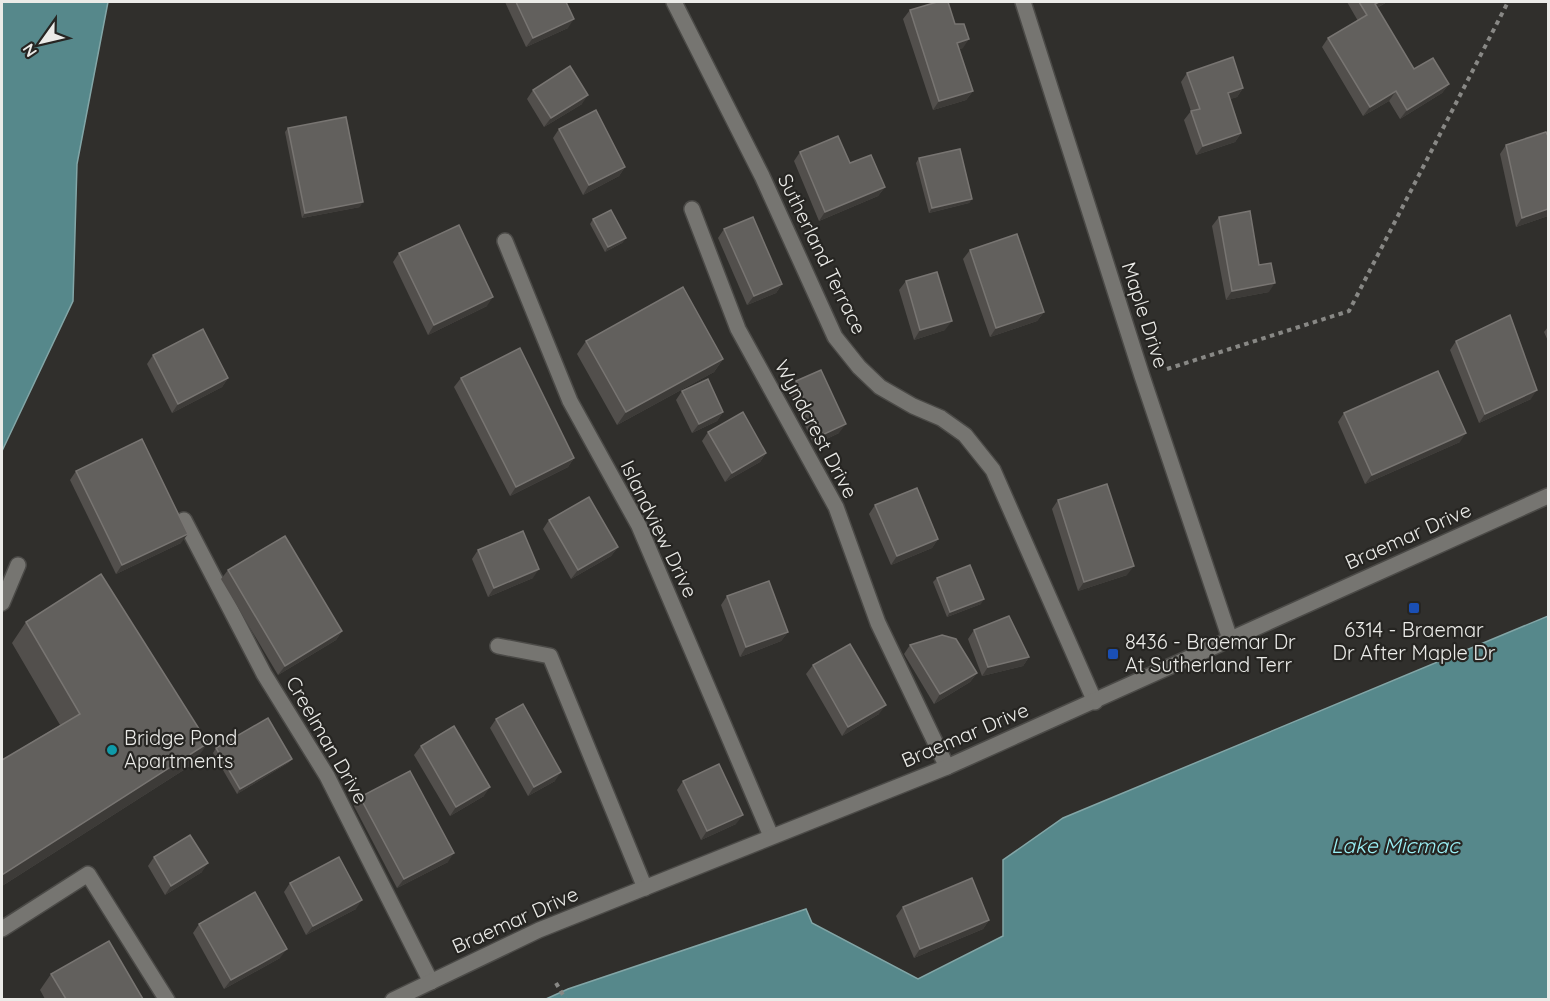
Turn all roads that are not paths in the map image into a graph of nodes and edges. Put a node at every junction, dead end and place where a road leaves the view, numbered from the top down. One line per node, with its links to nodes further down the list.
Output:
1 (674, 2): 11 (street, Sutherland Terrace)
2 (1023, 2): 9 (street, Maple Drive)
3 (692, 209): 12 (street, Wyndcrest Drive)
4 (505, 242): 13 (street, Islandview Drive)
5 (1548, 496): 9 (street, Braemar Drive)
6 (184, 520): 16 (street, Creelman Drive)
7 (18, 565): 8 (street)
8 (2, 603)
9 (1230, 639): 11 (street, Braemar Drive)
10 (498, 646): 14 (street)
11 (1095, 702): 12 (street, Braemar Drive)
12 (947, 766): 13 (street, Braemar Drive)
13 (771, 836): 14 (street, Braemar Drive)
14 (645, 888): 16 (street, Braemar Drive)
15 (2, 929): 17 (street)
16 (430, 982): 18 (street, Braemar Drive)
17 (167, 999)
18 (393, 999)

